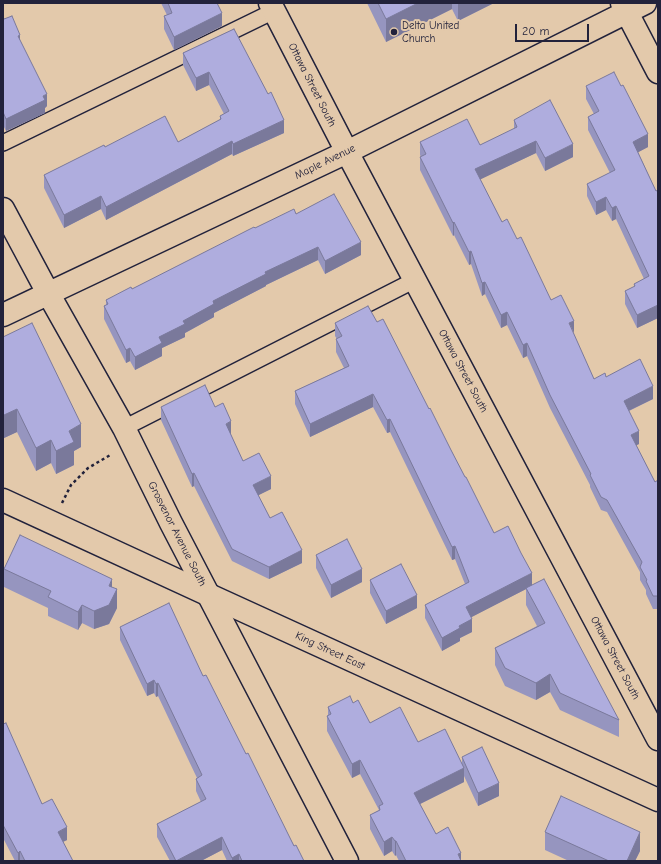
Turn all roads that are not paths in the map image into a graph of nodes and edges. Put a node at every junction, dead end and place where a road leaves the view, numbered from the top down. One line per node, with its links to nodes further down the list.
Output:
1 (631, 6): 3 (main road); 5 (main road, Maple Avenue)
2 (272, 7): 4 (lane); 5 (main road, Ottawa Street South)
3 (658, 72)
4 (3, 143)
5 (347, 152): 7 (main road, Ottawa Street South); 8 (main road, Maple Avenue)
6 (3, 209): 8 (main road, Grosvenor Avenue South)
7 (415, 280): 10 (lane); 13 (main road, Ottawa Street South)
8 (48, 293): 9 (main road, Maple Avenue); 10 (main road, Grosvenor Avenue South)
9 (3, 315)
10 (128, 436): 12 (main road, Grosvenor Avenue South)
11 (3, 500): 12 (main road, King Street East)
12 (209, 595): 14 (main road, King Street East); 15 (main road, Grosvenor Avenue South)
13 (658, 739)
14 (658, 800)
15 (347, 861)

